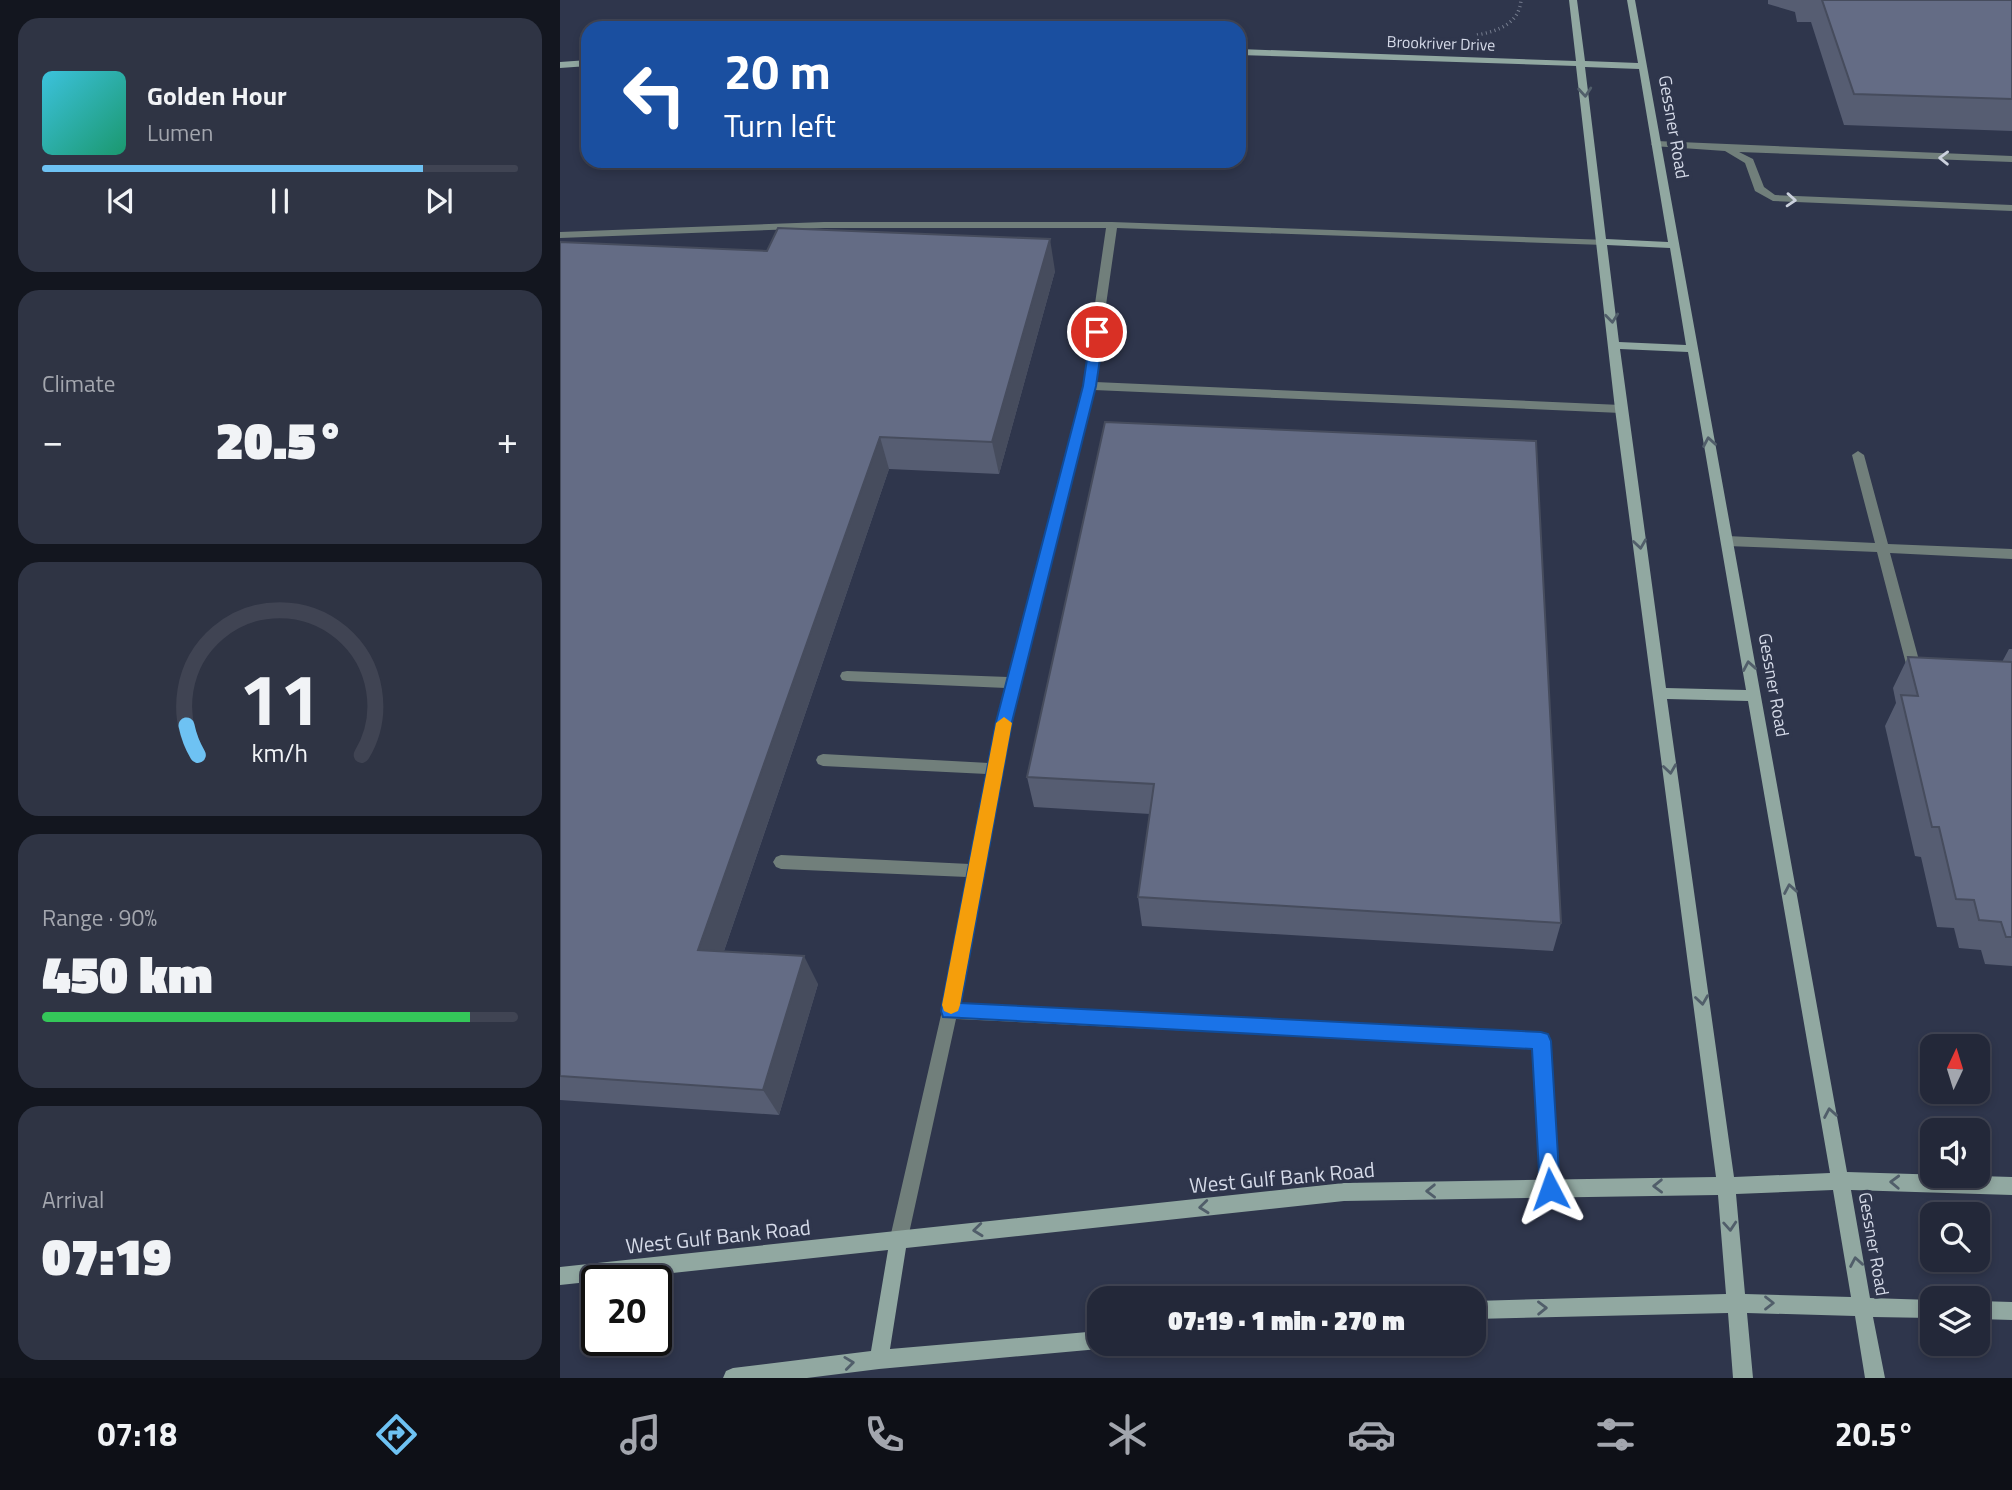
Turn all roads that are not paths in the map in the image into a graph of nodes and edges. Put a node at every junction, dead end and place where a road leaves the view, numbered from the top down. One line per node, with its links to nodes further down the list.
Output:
1 (1573, 0): 5 (main road)
2 (1631, 0): 7 (main road, Gessner Road)
3 (1246, 52): 5 (main road, Brookriver Drive)
4 (581, 64): 6 (main road)
5 (1582, 64): 7 (main road, Brookriver Drive); 14 (main road, one-way to 14)
6 (560, 65)
7 (1642, 65): 8 (main road, Gessner Road)
8 (1656, 144): 9 (lane); 15 (main road, Gessner Road)
9 (1725, 148): 10 (lane, one-way to 9); 11 (lane, one-way to 11)
10 (2012, 159)
11 (2012, 208)
12 (1112, 225): 13 (lane); 14 (lane); 18 (lane)
13 (560, 235)
14 (1604, 242): 15 (main road); 16 (main road, one-way to 16)
15 (1674, 245): 17 (main road, Gessner Road)
16 (1615, 345): 17 (main road); 19 (main road)
17 (1692, 349): 21 (main road, Gessner Road, one-way to 17)
18 (1089, 386): 19 (lane); 26 (lane)
19 (1621, 409): 27 (main road, one-way to 27)
20 (1858, 455): 22 (lane)
21 (1727, 541): 22 (lane); 28 (main road, Gessner Road, one-way to 21)
22 (1883, 549): 23 (lane); 24 (lane)
23 (2012, 554)
24 (1913, 664)
25 (847, 676): 26 (lane)
26 (1014, 683): 30 (lane)
27 (1660, 693): 28 (main road); 35 (main road, one-way to 35)
28 (1755, 696): 34 (main road, Gessner Road, one-way to 28)
29 (823, 760): 30 (lane)
30 (995, 769): 32 (lane)
31 (781, 862): 32 (lane)
32 (976, 871): 33 (lane)
33 (950, 1011): 37 (lane); 38 (lane)
34 (1842, 1181): 35 (main road, West Gulf Bank Road); 36 (main road, West Gulf Bank Road, one-way to 34); 41 (main road, Gessner Road, one-way to 34)
35 (1726, 1186): 37 (main road, West Gulf Bank Road, one-way to 37); 40 (main road, one-way to 40)
36 (2012, 1186)
37 (1550, 1189): 38 (main road, West Gulf Bank Road, one-way to 38)
38 (899, 1238): 39 (main road, West Gulf Bank Road); 47 (main road)
39 (560, 1276)
40 (1735, 1303): 41 (main road, one-way to 41); 43 (main road, one-way to 40); 49 (main road)
41 (1863, 1304): 42 (main road); 50 (main road, Gessner Road)
42 (1920, 1307)
43 (1486, 1310)
44 (1990, 1310): 45 (main road)
45 (2012, 1311)
46 (1087, 1341): 47 (main road)
47 (879, 1359): 48 (main road, one-way to 47)
48 (733, 1378)
49 (1742, 1378)
50 (1875, 1378)

